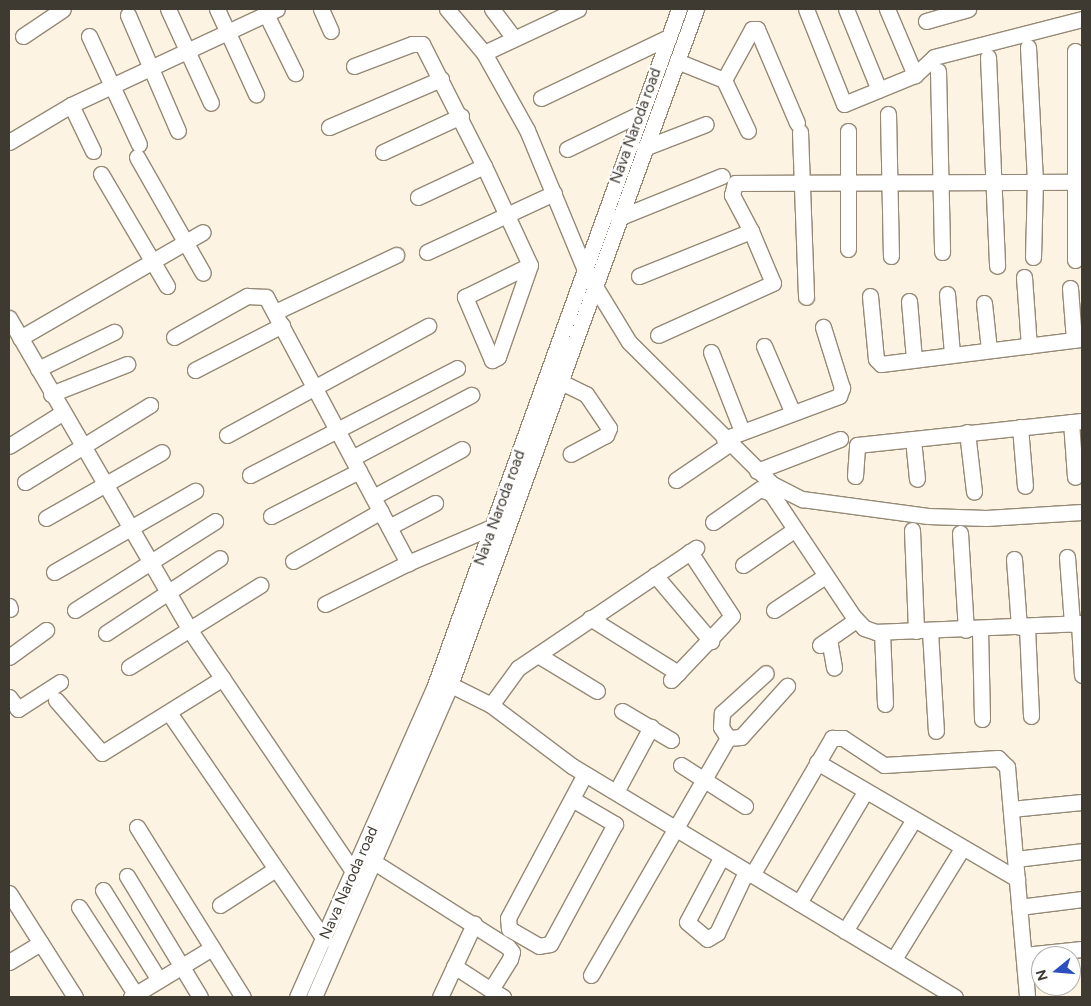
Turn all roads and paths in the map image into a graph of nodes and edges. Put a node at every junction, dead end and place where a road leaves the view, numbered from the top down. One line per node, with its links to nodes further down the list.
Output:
1 (63, 9): 20 (street)
2 (168, 9): 25 (street)
3 (217, 9): 19 (street)
4 (321, 9): 18 (street)
5 (447, 9): 27 (street)
6 (492, 9): 22 (street)
7 (578, 9): 22 (street)
8 (679, 9): 23 (street, Nava Naroda road)
9 (696, 9): 29 (street)
10 (806, 9): 38 (street)
11 (846, 9): 38 (street)
12 (886, 9): 34 (street)
13 (960, 10): 17 (street)
14 (272, 11): 19 (street); 33 (street)
15 (128, 15): 31 (street)
16 (1082, 19): 34 (street)
17 (926, 21)
18 (331, 31)
19 (228, 32): 25 (street); 39 (street)
20 (23, 36)
21 (89, 36): 37 (street)
22 (514, 38): 27 (street)
23 (669, 38): 40 (street); 43 (street, Nava Naroda road)
24 (1028, 47): 61 (street)
25 (186, 50): 31 (street); 41 (street)
26 (1076, 51): 64 (street)
27 (484, 53): 66 (street)
28 (988, 57): 60 (street)
29 (677, 61): 36 (street); 52 (street)
30 (354, 66): 35 (street)
31 (150, 68): 37 (street); 48 (street)
32 (938, 71): 63 (street)
33 (295, 73)
34 (915, 74): 38 (street)
35 (441, 79): 45 (street); 47 (street)
36 (724, 80): 49 (street); 62 (street)
37 (111, 86): 42 (street); 72 (street)
38 (879, 90)
39 (256, 94)
40 (541, 98)
41 (211, 103)
42 (71, 105): 51 (street); 54 (street)
43 (641, 113): 53 (street); 83 (street, Nava Naroda road)
44 (888, 114): 59 (street)
45 (461, 116): 55 (street); 56 (street)
46 (706, 124): 52 (street)
47 (329, 127)
48 (178, 131)
49 (748, 131)
50 (848, 131): 65 (street)
51 (9, 142)
52 (644, 148): 69 (street)
53 (567, 149)
54 (93, 151)
55 (383, 152)
56 (484, 166): 67 (street); 68 (street)
57 (101, 174): 80 (street)
58 (722, 176): 69 (street)
59 (890, 181): 63 (street); 65 (street); 77 (street)
60 (996, 181): 61 (street); 63 (street); 82 (street)
61 (1035, 181): 64 (street); 78 (street)
62 (803, 182): 65 (street); 70 (street); 92 (street)
63 (942, 182): 75 (street)
64 (1079, 182): 79 (street)
65 (848, 183): 73 (street)
66 (554, 193): 68 (street); 83 (street)
67 (418, 197)
68 (507, 215): 74 (street); 81 (street)
69 (618, 218): 88 (street)
70 (751, 231): 85 (street); 100 (street)
71 (203, 232): 72 (street)
72 (186, 243): 80 (street); 84 (street)
73 (848, 249)
74 (427, 252)
75 (942, 252)
76 (396, 254): 96 (street)
77 (891, 256)
78 (1033, 257)
79 (1075, 260)
80 (153, 262): 87 (street); 102 (street)
81 (530, 265): 81 (street)
82 (997, 266)
83 (585, 270): 88 (street); 156 (street, Nava Naroda road)
84 (203, 273)
85 (640, 276)
86 (1024, 277): 105 (street)
87 (167, 286)
88 (593, 286): 114 (street); 129 (street)
89 (1070, 288): 103 (street)
90 (946, 294): 108 (street)
91 (870, 296): 109 (street)
92 (806, 297)
93 (909, 301): 109 (street)
94 (984, 303): 106 (street)
95 (9, 318): 102 (street)
96 (279, 318): 101 (street); 113 (street); 115 (street)
97 (428, 326): 115 (street)
98 (823, 327): 119 (street)
99 (114, 332): 112 (street)
100 (658, 335)
101 (174, 336)
102 (20, 338): 112 (street)
103 (1078, 339): 105 (street)
104 (764, 346): 119 (street)
105 (1029, 346): 106 (street)
106 (989, 350): 108 (street)
107 (711, 352): 124 (street)
108 (952, 354): 109 (street)
109 (914, 359)
110 (127, 364): 116 (street)
111 (457, 368): 123 (street)
112 (38, 369): 116 (street)
113 (195, 370)
114 (562, 383): 134 (street); 195 (street)
115 (314, 388): 123 (street); 126 (street)
116 (51, 394): 120 (street)
117 (471, 395): 135 (street)
118 (150, 406): 131 (street)
119 (792, 411): 124 (street)
120 (62, 412): 130 (street); 131 (street)
121 (1076, 422): 122 (street); 139 (street)
122 (1020, 427): 125 (street); 144 (street)
123 (337, 430): 135 (street); 137 (street)
124 (742, 431): 129 (street)
125 (967, 432): 127 (street); 146 (street)
126 (227, 435)
127 (913, 438): 138 (street); 140 (street)
128 (840, 440): 136 (street)
129 (726, 441): 136 (street); 141 (street)
130 (9, 446)
131 (81, 447): 142 (street); 143 (street)
132 (462, 449): 147 (street)
133 (162, 452): 143 (street)
134 (571, 454)
135 (355, 464): 147 (street); 151 (street)
136 (758, 471): 150 (street)
137 (250, 475)
138 (855, 476)
139 (1075, 477)
140 (917, 479)
141 (676, 480)
142 (26, 482)
143 (102, 484): 152 (street); 159 (street)
144 (1025, 486)
145 (195, 490): 159 (street)
146 (974, 492)
147 (373, 497): 149 (street)
148 (435, 503): 155 (street)
149 (381, 511): 155 (street); 164 (street)
150 (1082, 512)
151 (271, 516)
152 (46, 518)
153 (215, 522): 166 (street)
154 (713, 522): 157 (street)
155 (389, 527): 165 (street)
156 (492, 527): 165 (street); 195 (street, Nava Naroda road)
157 (794, 530): 167 (street); 170 (street)
158 (912, 530): 183 (street)
159 (128, 531): 166 (street); 168 (street)
160 (960, 533): 182 (street)
161 (1067, 557): 178 (street)
162 (220, 558): 172 (street)
163 (1014, 559): 179 (street)
164 (293, 561)
165 (408, 563): 173 (street)
166 (149, 564): 172 (street); 174 (street)
167 (743, 565)
168 (54, 572)
169 (655, 575): 176 (street); 186 (street); 186 (street)
170 (825, 576): 175 (street); 177 (street)
171 (260, 585): 180 (street)
172 (167, 593): 180 (street); 185 (street)
173 (325, 604)
174 (75, 610)
175 (774, 610)
176 (590, 618): 186 (street); 187 (street)
177 (856, 620): 184 (street); 190 (street)
178 (1078, 623): 179 (street); 192 (street)
179 (1023, 627): 182 (street); 204 (street)
180 (189, 629): 189 (street); 193 (street)
181 (46, 630): 188 (street)
182 (973, 630): 183 (street); 205 (street)
183 (923, 631): 184 (street); 207 (street)
184 (882, 632): 200 (street)
185 (106, 633)
186 (711, 641)
187 (538, 654): 197 (street); 201 (street)
188 (9, 657)
189 (129, 667)
190 (834, 668)
191 (766, 673): 208 (street)
192 (1082, 675)
193 (224, 678): 203 (street); 231 (street)
194 (60, 682): 198 (street)
195 (444, 682): 201 (street); 227 (street, Nava Naroda road); 231 (street, Nava Naroda road)
196 (787, 686): 208 (street)
197 (597, 691)
198 (9, 697)
199 (56, 700): 203 (street)
200 (886, 704)
201 (490, 706): 212 (street)
202 (622, 711): 206 (street)
203 (170, 714): 228 (street)
204 (1031, 716)
205 (982, 719)
206 (651, 728): 209 (street); 214 (street)
207 (936, 731)
208 (728, 738): 213 (street)
209 (671, 740)
210 (817, 762): 215 (street); 219 (street); 229 (street)
211 (681, 765): 213 (street)
212 (585, 774): 214 (street); 216 (street)
213 (701, 779): 218 (street); 222 (street)
214 (616, 792): 222 (street)
215 (865, 792): 220 (street); 236 (street)
216 (572, 799): 216 (street)
217 (1082, 802): 219 (street)
218 (745, 806)
219 (1011, 809): 226 (street)
220 (913, 821): 223 (street); 241 (street)
221 (137, 827): 244 (street)
222 (676, 827): 225 (street); 251 (street)
223 (961, 850): 232 (street); 247 (street)
224 (1082, 851): 226 (street)
225 (721, 858): 229 (street); 229 (street)
226 (1016, 859): 232 (street)
227 (374, 862): 231 (street, Nava Naroda road); 240 (street)
228 (274, 870): 237 (street); 242 (street)
229 (749, 874): 236 (street)
230 (127, 876): 250 (street)
231 (359, 880): 242 (street, Nava Naroda road); 259 (street, Nava Naroda road)
232 (1017, 880): 238 (street)
233 (103, 890): 252 (street)
234 (9, 893): 243 (street)
235 (1082, 899): 238 (street)
236 (799, 903): 241 (street)
237 (220, 905)
238 (1019, 906): 246 (street)
239 (79, 907): 254 (street)
240 (474, 924): 249 (street); 253 (street)
241 (845, 931): 247 (street)
242 (324, 939): 258 (street, Nava Naroda road)
243 (41, 943): 248 (street); 255 (street)
244 (212, 948): 250 (street); 257 (street)
245 (1082, 949): 246 (street)
246 (1024, 955): 262 (street)
247 (894, 958): 261 (street)
248 (9, 962)
249 (454, 966): 253 (street); 260 (street)
250 (181, 967): 252 (street); 256 (street)
251 (591, 975)
252 (159, 980): 254 (street)
253 (497, 993)
254 (134, 996)
255 (75, 997)
256 (200, 997)
257 (243, 997)
258 (297, 997)
259 (314, 997)
260 (440, 997)
261 (955, 997)
262 (1027, 997)

